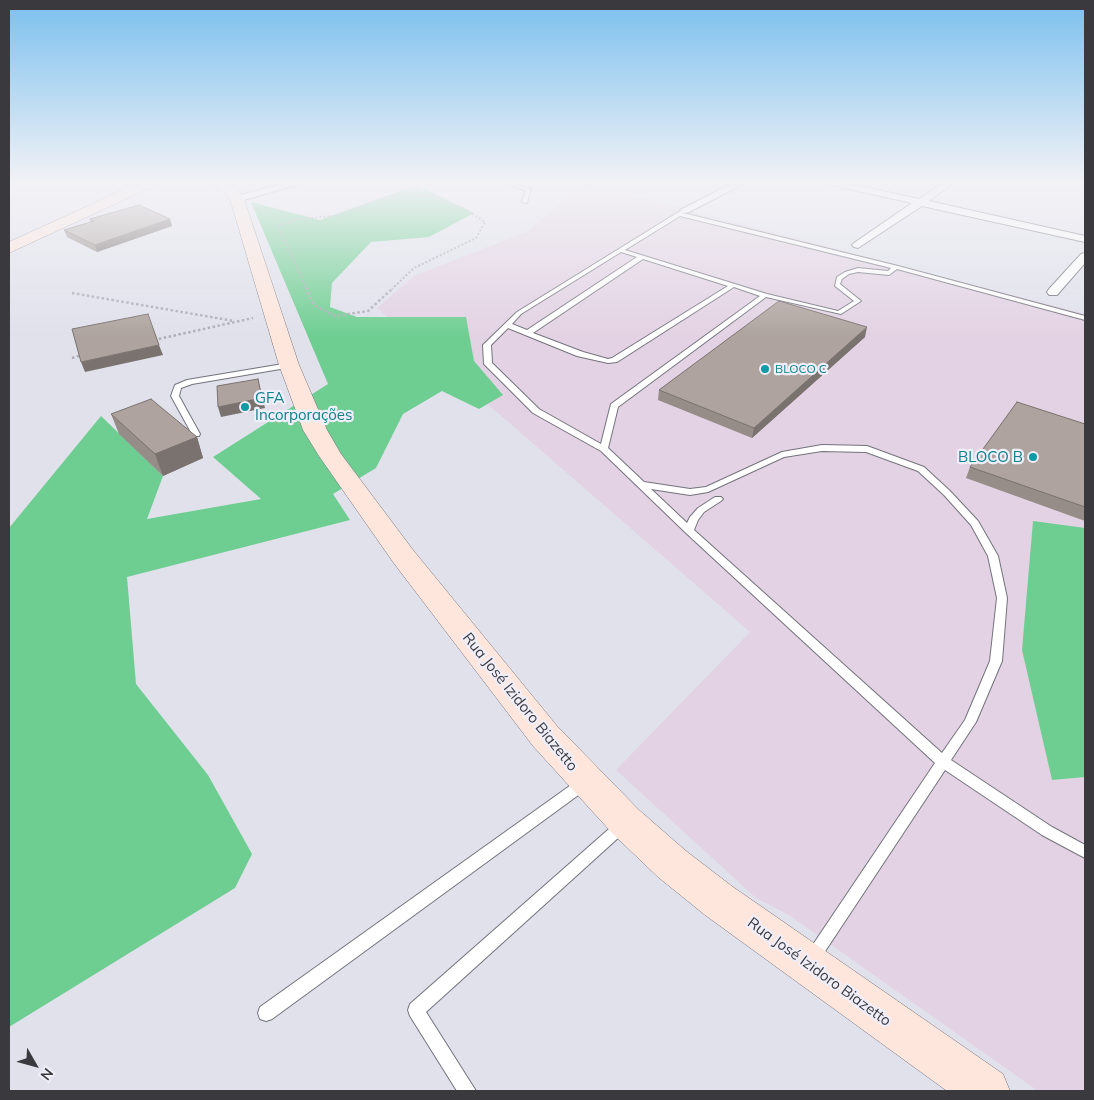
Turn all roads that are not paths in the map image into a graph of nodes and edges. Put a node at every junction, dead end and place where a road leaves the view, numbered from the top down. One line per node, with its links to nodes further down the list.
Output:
1 (38, 234): 9 (street)
2 (248, 234): 20 (street, Rua José Izidoro Biazetto)
3 (646, 234): 10 (lane)
4 (769, 234): 13 (lane)
5 (874, 234): 8 (street)
6 (1064, 234): 7 (street)
7 (1085, 239)
8 (858, 245)
9 (9, 248)
10 (620, 250): 12 (lane); 18 (lane)
11 (1085, 256): 15 (street)
12 (642, 257): 14 (lane); 19 (lane)
13 (896, 267): 16 (lane); 17 (lane)
14 (733, 285): 16 (lane); 19 (lane)
15 (1053, 292)
16 (765, 295): 22 (lane)
17 (1085, 318)
18 (507, 325): 19 (lane); 22 (lane)
19 (528, 332)
20 (289, 365): 21 (lane); 27 (street, Rua José Izidoro Biazetto)
21 (196, 434)
22 (604, 449): 23 (lane)
23 (643, 485): 25 (lane); 26 (lane)
24 (718, 499): 25 (lane)
25 (689, 531): 26 (lane)
26 (943, 762): 29 (lane); 30 (lane)
27 (586, 782): 28 (street, Rua José Izidoro Biazetto); 31 (lane)
28 (626, 822): 30 (street, Rua José Izidoro Biazetto); 32 (lane)
29 (1085, 852)
30 (809, 965): 33 (street, Rua José Izidoro Biazetto)
31 (266, 1012)
32 (467, 1091)
33 (986, 1091)

